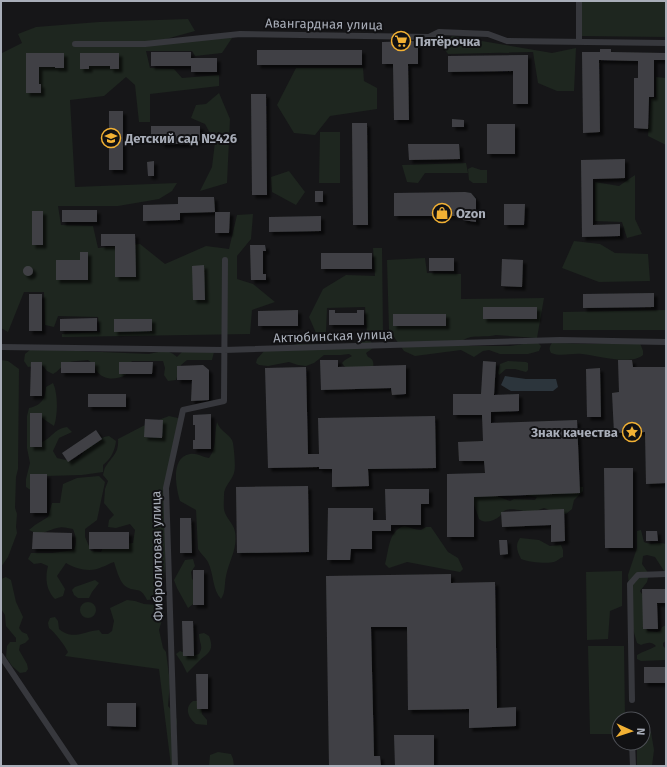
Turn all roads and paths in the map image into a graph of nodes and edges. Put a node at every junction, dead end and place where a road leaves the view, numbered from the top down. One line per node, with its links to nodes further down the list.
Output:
1 (579, 1): 2 (street)
2 (579, 42): 3 (street, Авангардная улица); 4 (street, Авангардная улица)
3 (666, 43)
4 (75, 44)
5 (225, 260): 8 (street, Фибролитовая улица)
6 (666, 342): 8 (street, Актюбинская улица)
7 (1, 347): 8 (street, Актюбинская улица)
8 (224, 350): 14 (street, Фибролитовая улица)
9 (666, 574): 11 (street)
10 (1, 656): 13 (street)
11 (632, 700)
12 (632, 751): 15 (street)
13 (75, 766)
14 (175, 766)
15 (633, 766)

